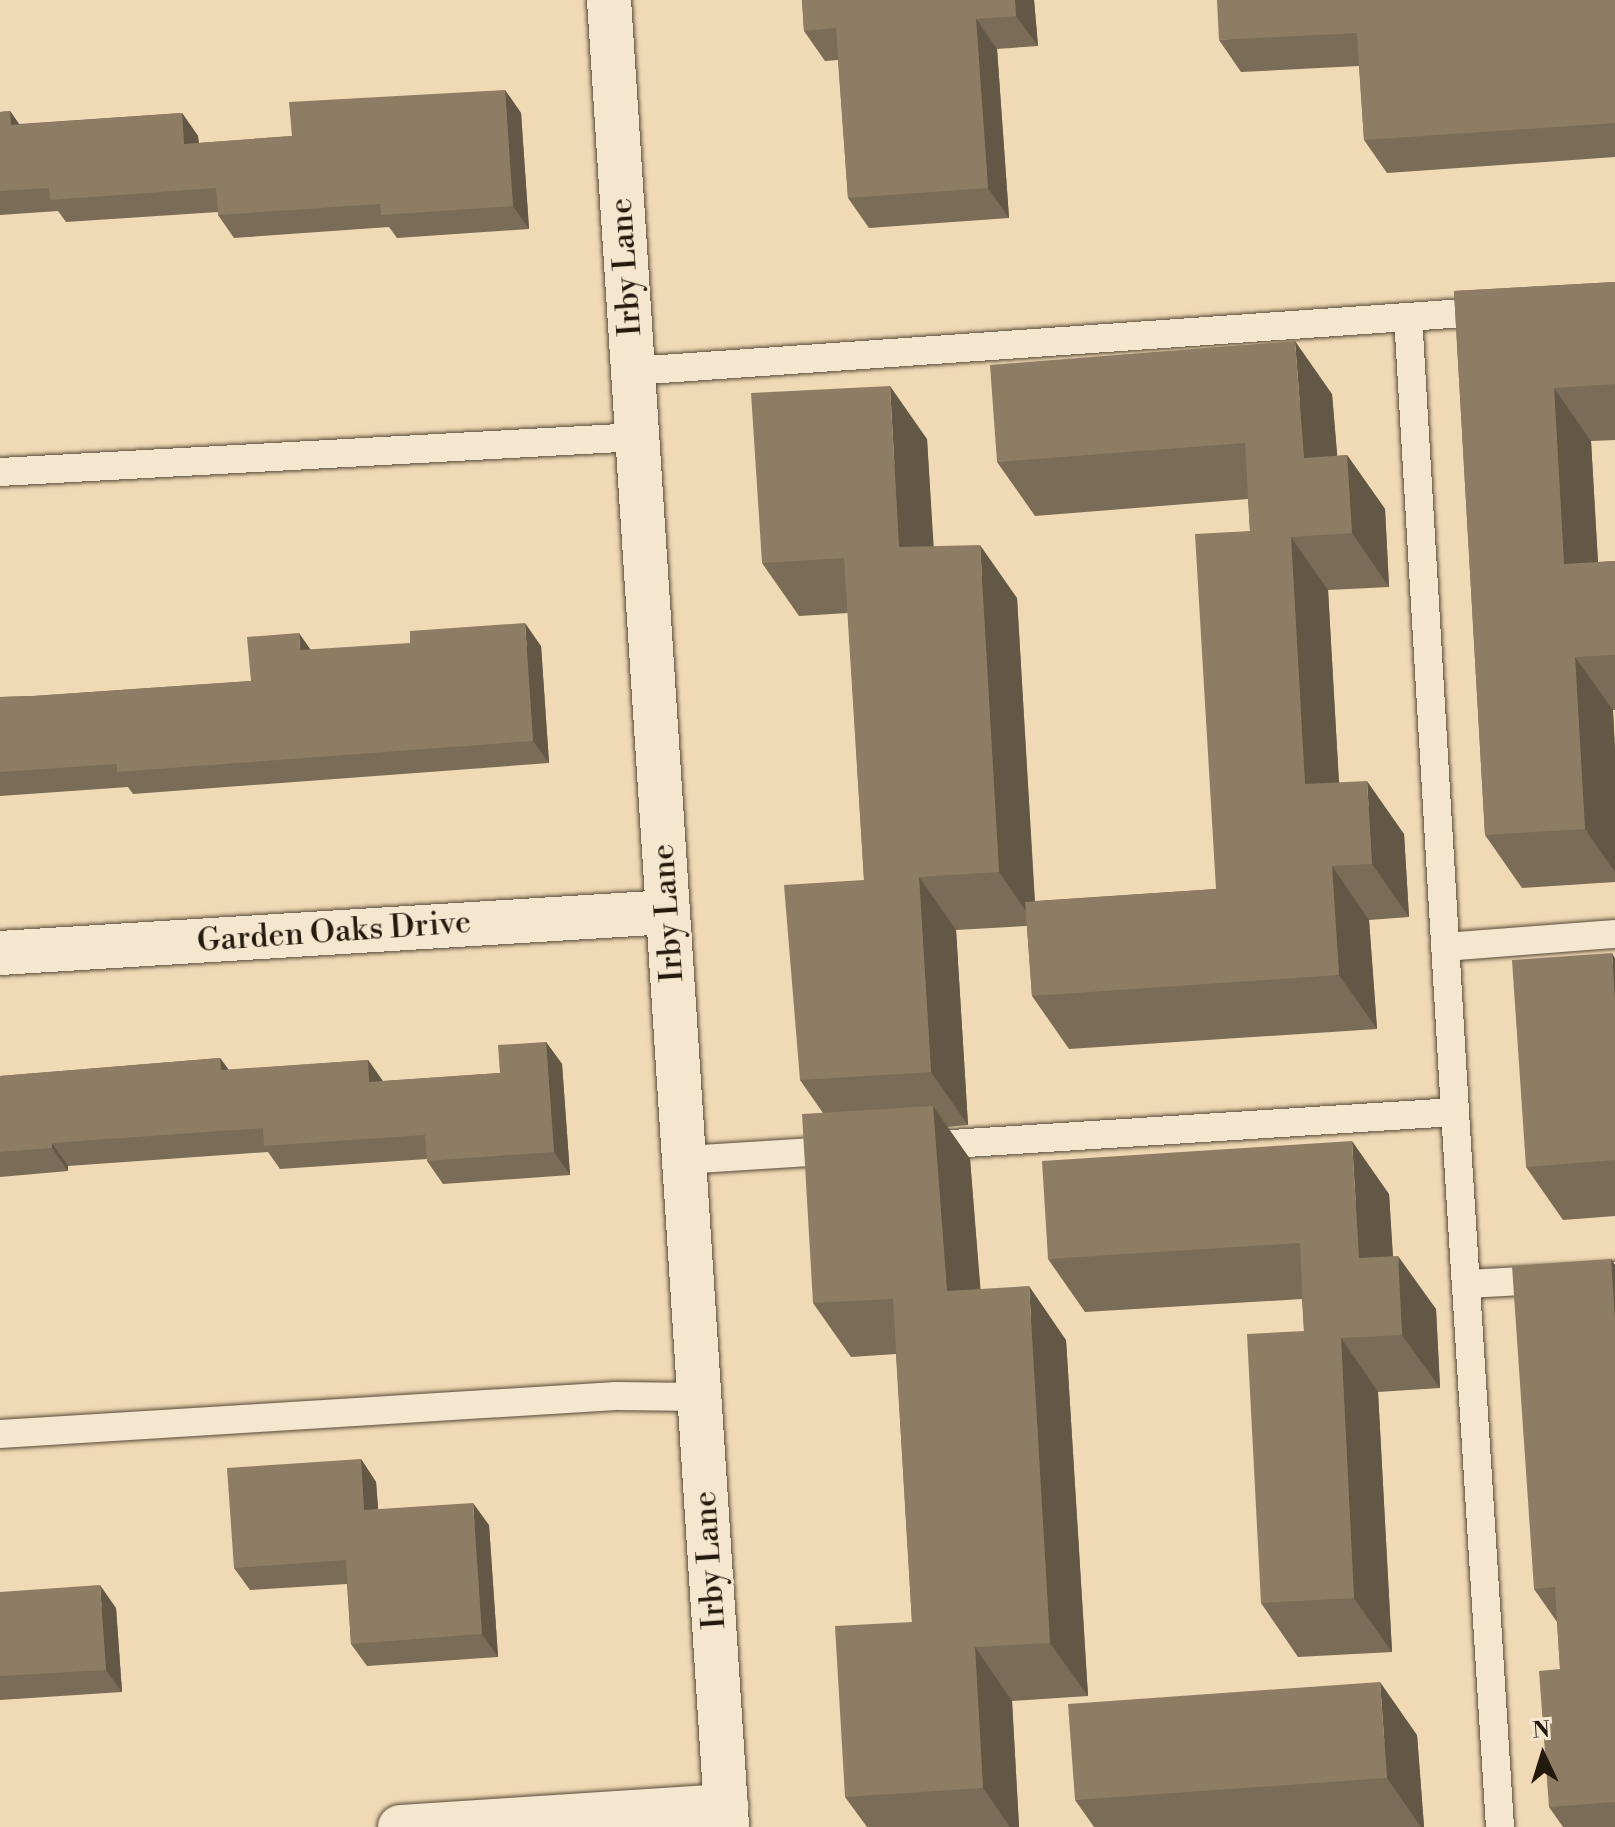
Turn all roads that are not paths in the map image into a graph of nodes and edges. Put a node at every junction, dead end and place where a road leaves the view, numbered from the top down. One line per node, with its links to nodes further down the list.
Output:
1 (609, 0): 4 (street, Irby Lane)
2 (1519, 310): 3 (lane)
3 (1408, 317): 4 (lane); 9 (lane)
4 (633, 371): 5 (street, Irby Lane)
5 (638, 437): 6 (lane); 7 (street, Irby Lane)
6 (0, 472)
7 (668, 912): 10 (street, Garden Oaks Drive); 12 (street, Irby Lane)
8 (1615, 934): 9 (lane)
9 (1445, 947): 11 (lane)
10 (0, 953)
11 (1455, 1112): 12 (lane); 14 (lane)
12 (684, 1160): 15 (street, Irby Lane)
13 (1615, 1276): 14 (lane)
14 (1467, 1284): 19 (lane)
15 (700, 1397): 16 (lane); 17 (street, Irby Lane)
16 (0, 1434)
17 (727, 1816): 18 (street)
18 (400, 1827)
19 (1500, 1827)

